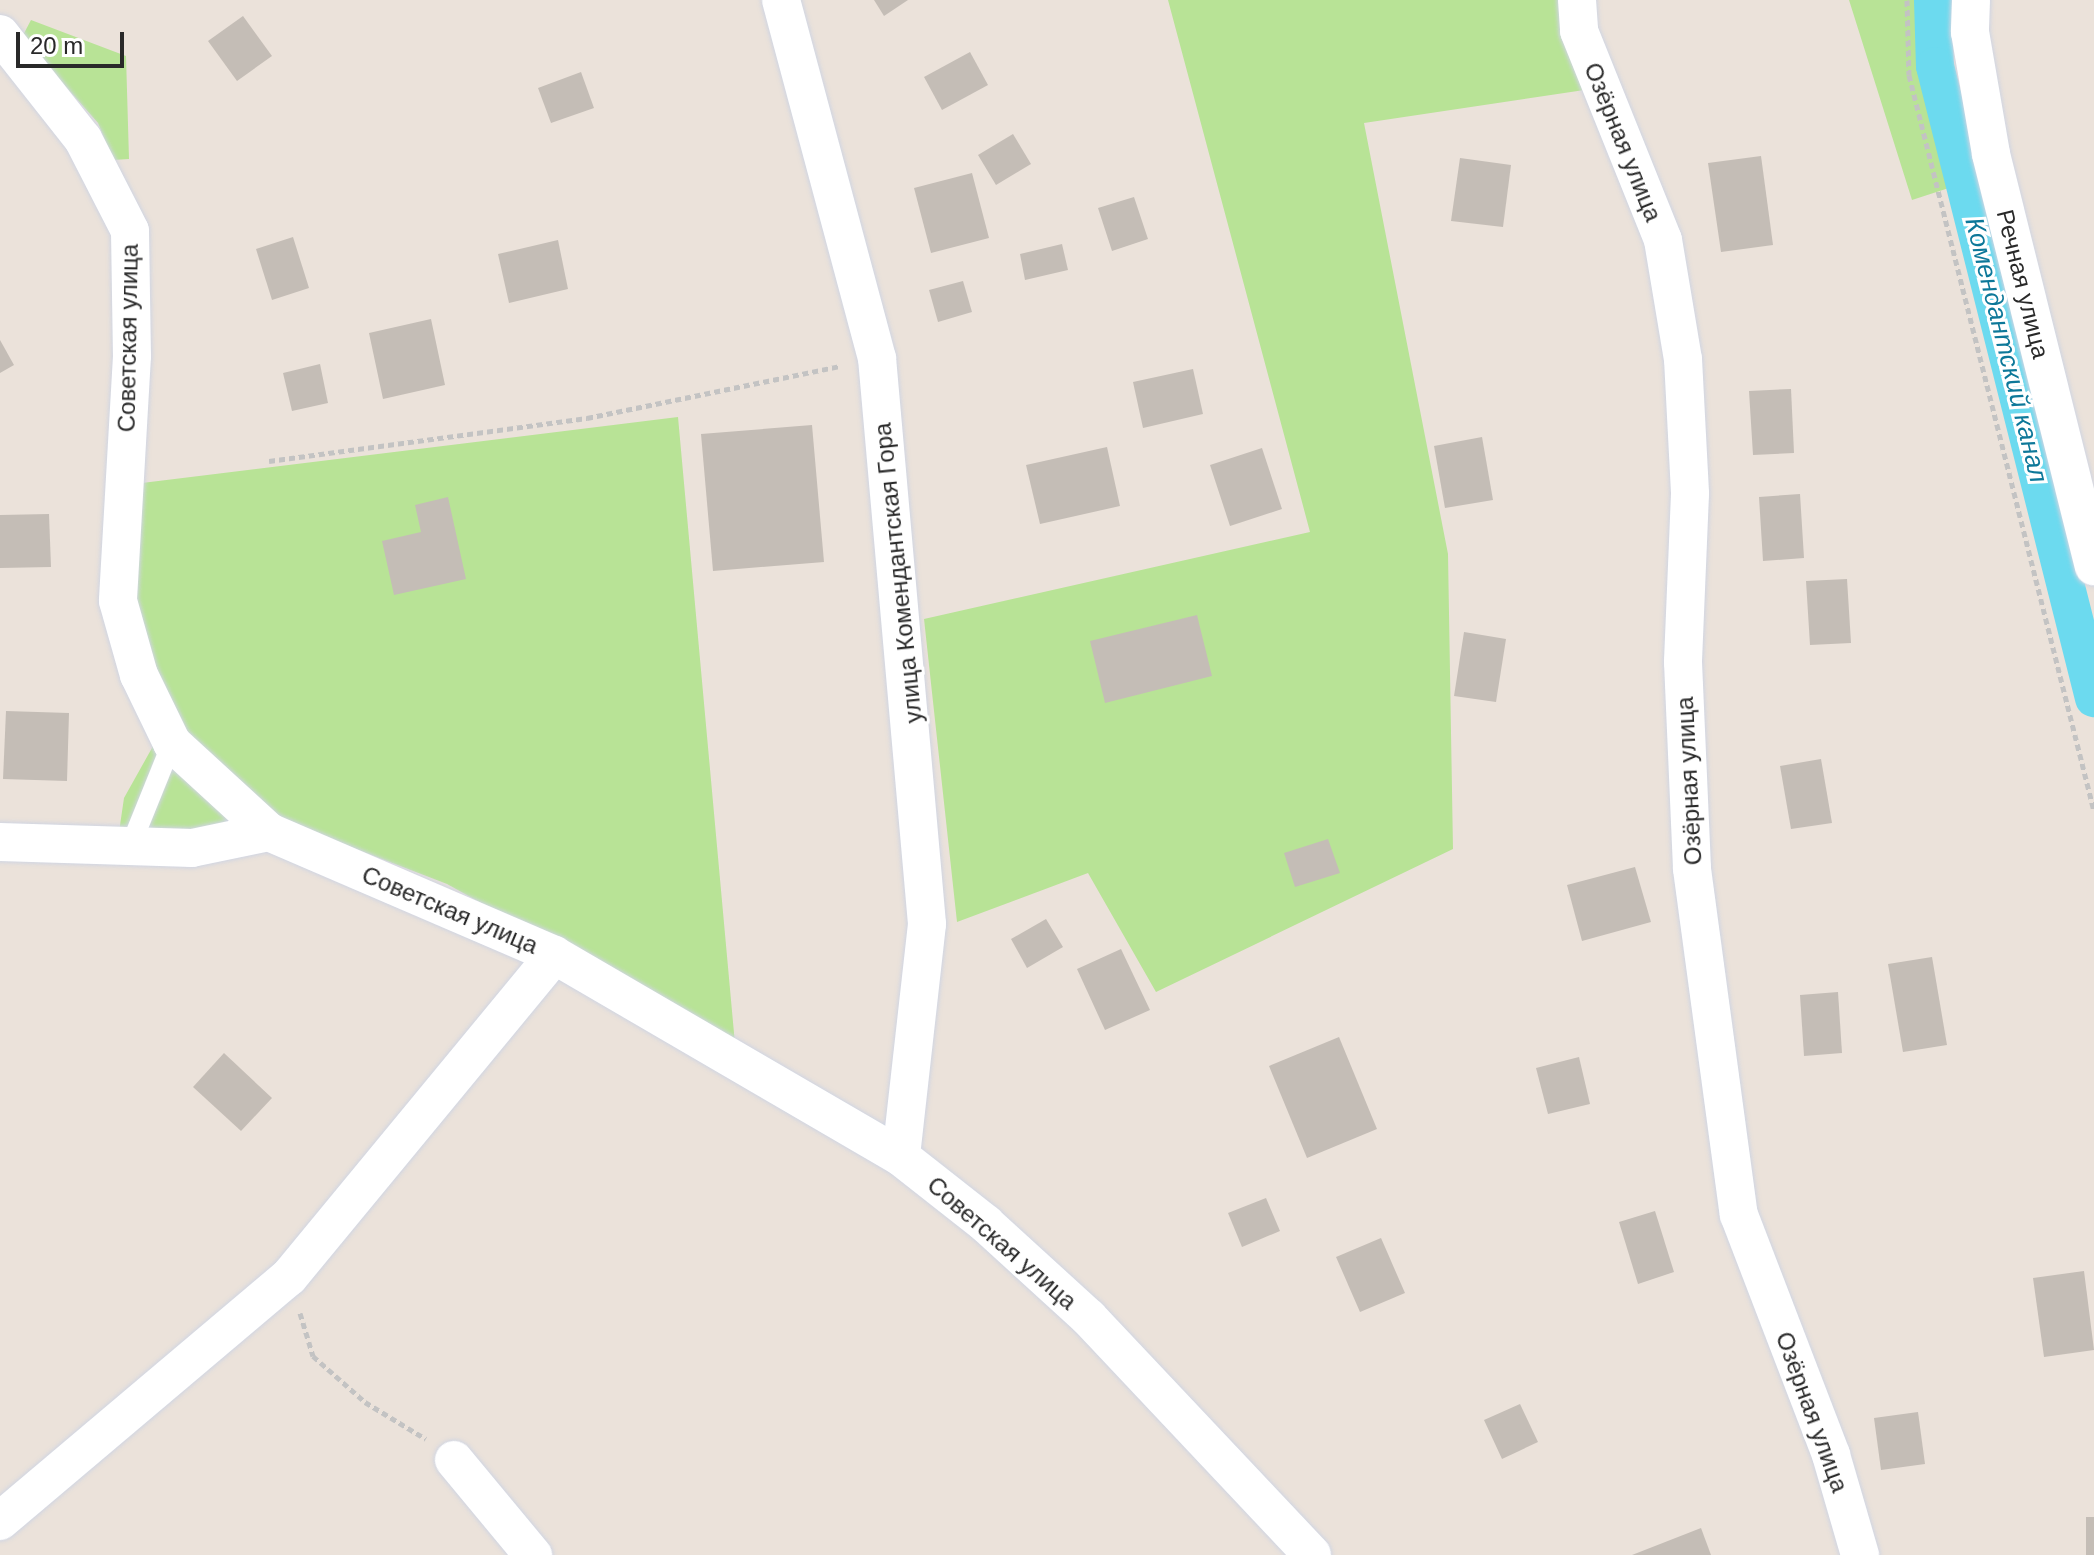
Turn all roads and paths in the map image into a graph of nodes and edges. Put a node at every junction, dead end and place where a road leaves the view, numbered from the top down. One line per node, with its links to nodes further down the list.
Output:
1 (781, 0): 6 (street, улица Комендантская Гора)
2 (1577, 0): 21 (street, Озёрная улица)
3 (1907, 0): 10 (path)
4 (1971, 0): 8 (street, Речная улица)
5 (0, 34): 9 (street, Советская улица)
6 (877, 358): 7 (path); 15 (street, улица Комендантская Гора)
7 (269, 461)
8 (2094, 566)
9 (172, 743): 11 (street, Советская улица); 13 (lane)
10 (2094, 811)
11 (269, 832): 13 (street); 14 (street, Советская улица)
12 (0, 842): 13 (street)
13 (130, 847)
14 (554, 955): 15 (street, Советская улица); 16 (street)
15 (901, 1157): 20 (street, Советская улица)
16 (289, 1277): 17 (path); 18 (street)
17 (454, 1460): 19 (street)
18 (0, 1521)
19 (533, 1555)
20 (1312, 1555)
21 (1860, 1555)

